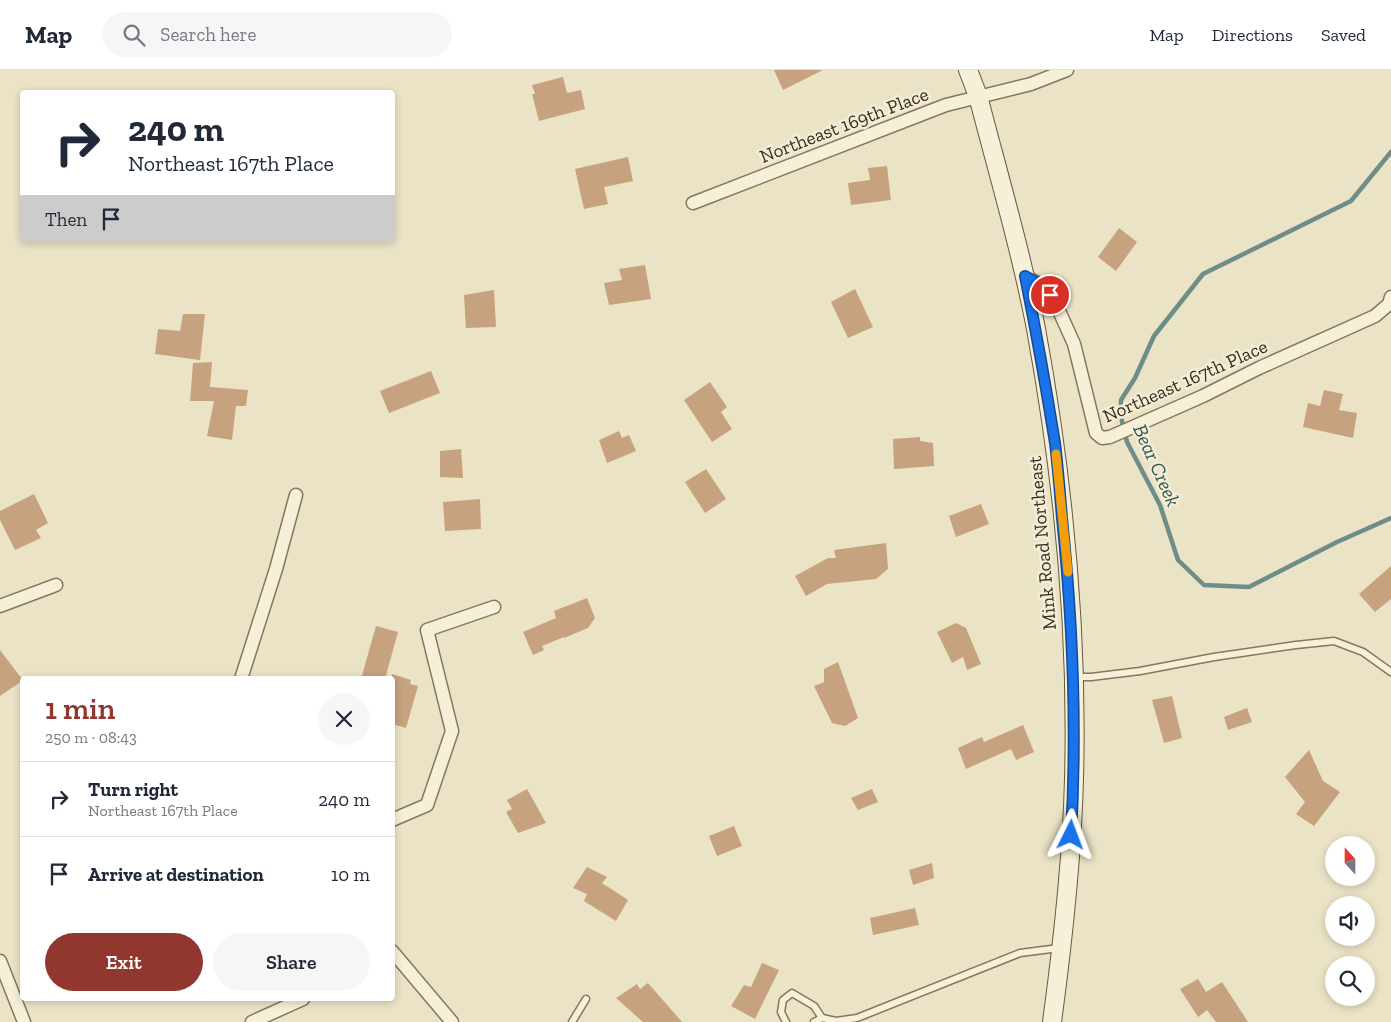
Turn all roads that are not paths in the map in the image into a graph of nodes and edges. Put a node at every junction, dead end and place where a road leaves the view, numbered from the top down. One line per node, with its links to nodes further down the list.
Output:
1 (968, 70): 3 (street, Mink Road Northeast)
2 (1067, 70): 3 (street, Northeast 169th Place)
3 (978, 96): 4 (street, Northeast 169th Place); 5 (street, Mink Road Northeast)
4 (693, 203)
5 (1025, 276): 6 (street, Northeast 167th Place); 13 (street, Mink Road Northeast)
6 (1391, 297)
7 (296, 496): 12 (street)
8 (56, 585): 9 (street)
9 (0, 606)
10 (494, 607): 14 (street)
11 (1391, 672): 13 (lane)
12 (242, 676)
13 (1073, 677): 15 (street, Mink Road Northeast)
14 (395, 819)
15 (1062, 947): 20 (lane); 27 (street, Mink Road Northeast)
16 (0, 961): 21 (street)
17 (398, 964): 23 (street)
18 (586, 1000): 24 (lane)
19 (299, 1001): 22 (street)
20 (822, 1018): 25 (lane); 26 (lane)
21 (24, 1022)
22 (252, 1022)
23 (452, 1022)
24 (572, 1022)
25 (786, 1022)
26 (814, 1022)
27 (1052, 1022)

